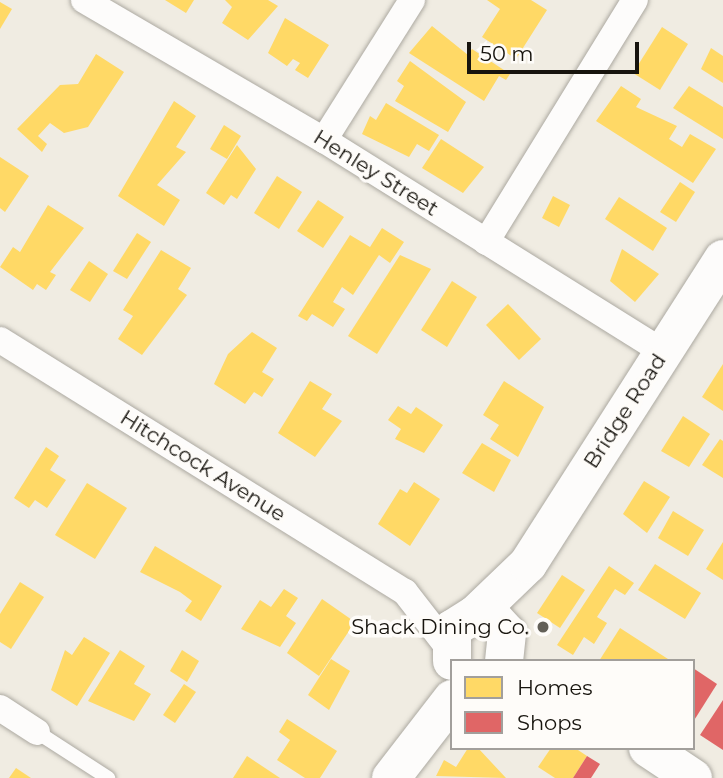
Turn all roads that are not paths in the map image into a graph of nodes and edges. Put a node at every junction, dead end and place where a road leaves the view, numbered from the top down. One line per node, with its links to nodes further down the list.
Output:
1 (85, 0): 4 (street, Henley Street)
2 (412, 0): 4 (street)
3 (635, 0): 5 (street)
4 (324, 140): 5 (street, Henley Street)
5 (486, 242): 8 (street, Henley Street)
6 (723, 259): 8 (main road, Bridge Road)
7 (0, 340): 9 (street, Hitchcock Avenue)
8 (663, 352): 9 (main road, Bridge Road)
9 (482, 642): 10 (main road, Bridge Road)
10 (470, 659)
11 (450, 689): 15 (main road, Bridge Road)
12 (450, 701): 15 (main road, Bridge Road)
13 (0, 708): 14 (street)
14 (37, 732): 17 (lane)
15 (417, 737): 18 (main road, Bridge Road)
16 (651, 750): 19 (main road)
17 (108, 778)
18 (391, 778)
19 (693, 778)

